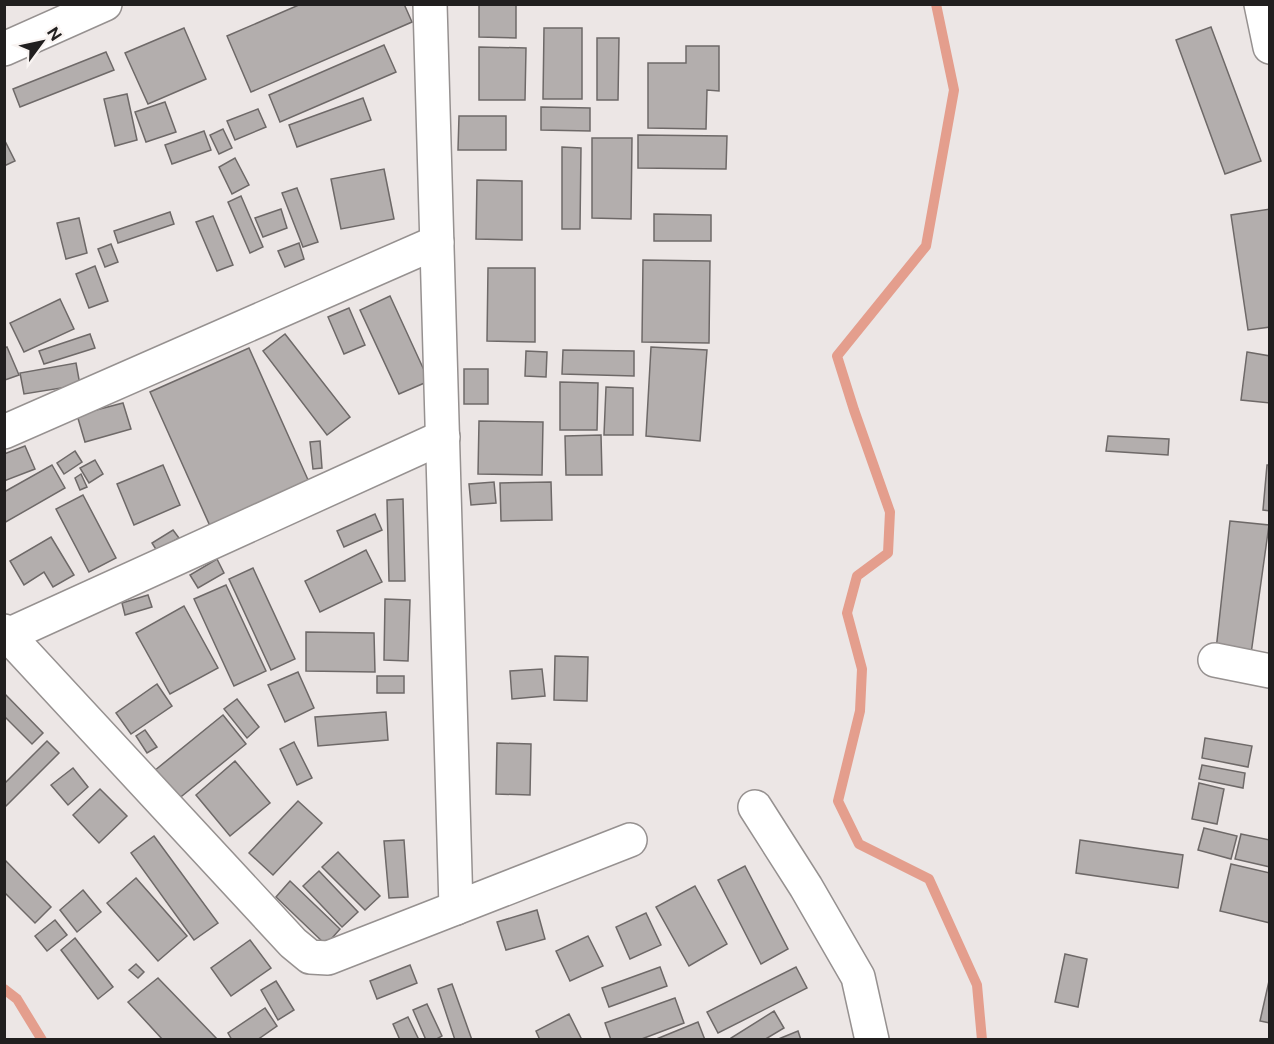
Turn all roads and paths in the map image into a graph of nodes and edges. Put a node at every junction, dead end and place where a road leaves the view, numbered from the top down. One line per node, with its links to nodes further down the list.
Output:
1 (105, 4): 5 (street)
2 (430, 4): 6 (street)
3 (1261, 4): 4 (street)
4 (1269, 47)
5 (4, 49)
6 (437, 242): 7 (street); 8 (street)
7 (4, 432)
8 (443, 437): 9 (street); 14 (street)
9 (6, 633): 14 (street)
10 (1215, 660): 11 (street)
11 (1269, 671)
12 (755, 807): 15 (street)
13 (630, 840): 14 (street)
14 (456, 908)
15 (872, 1040)

